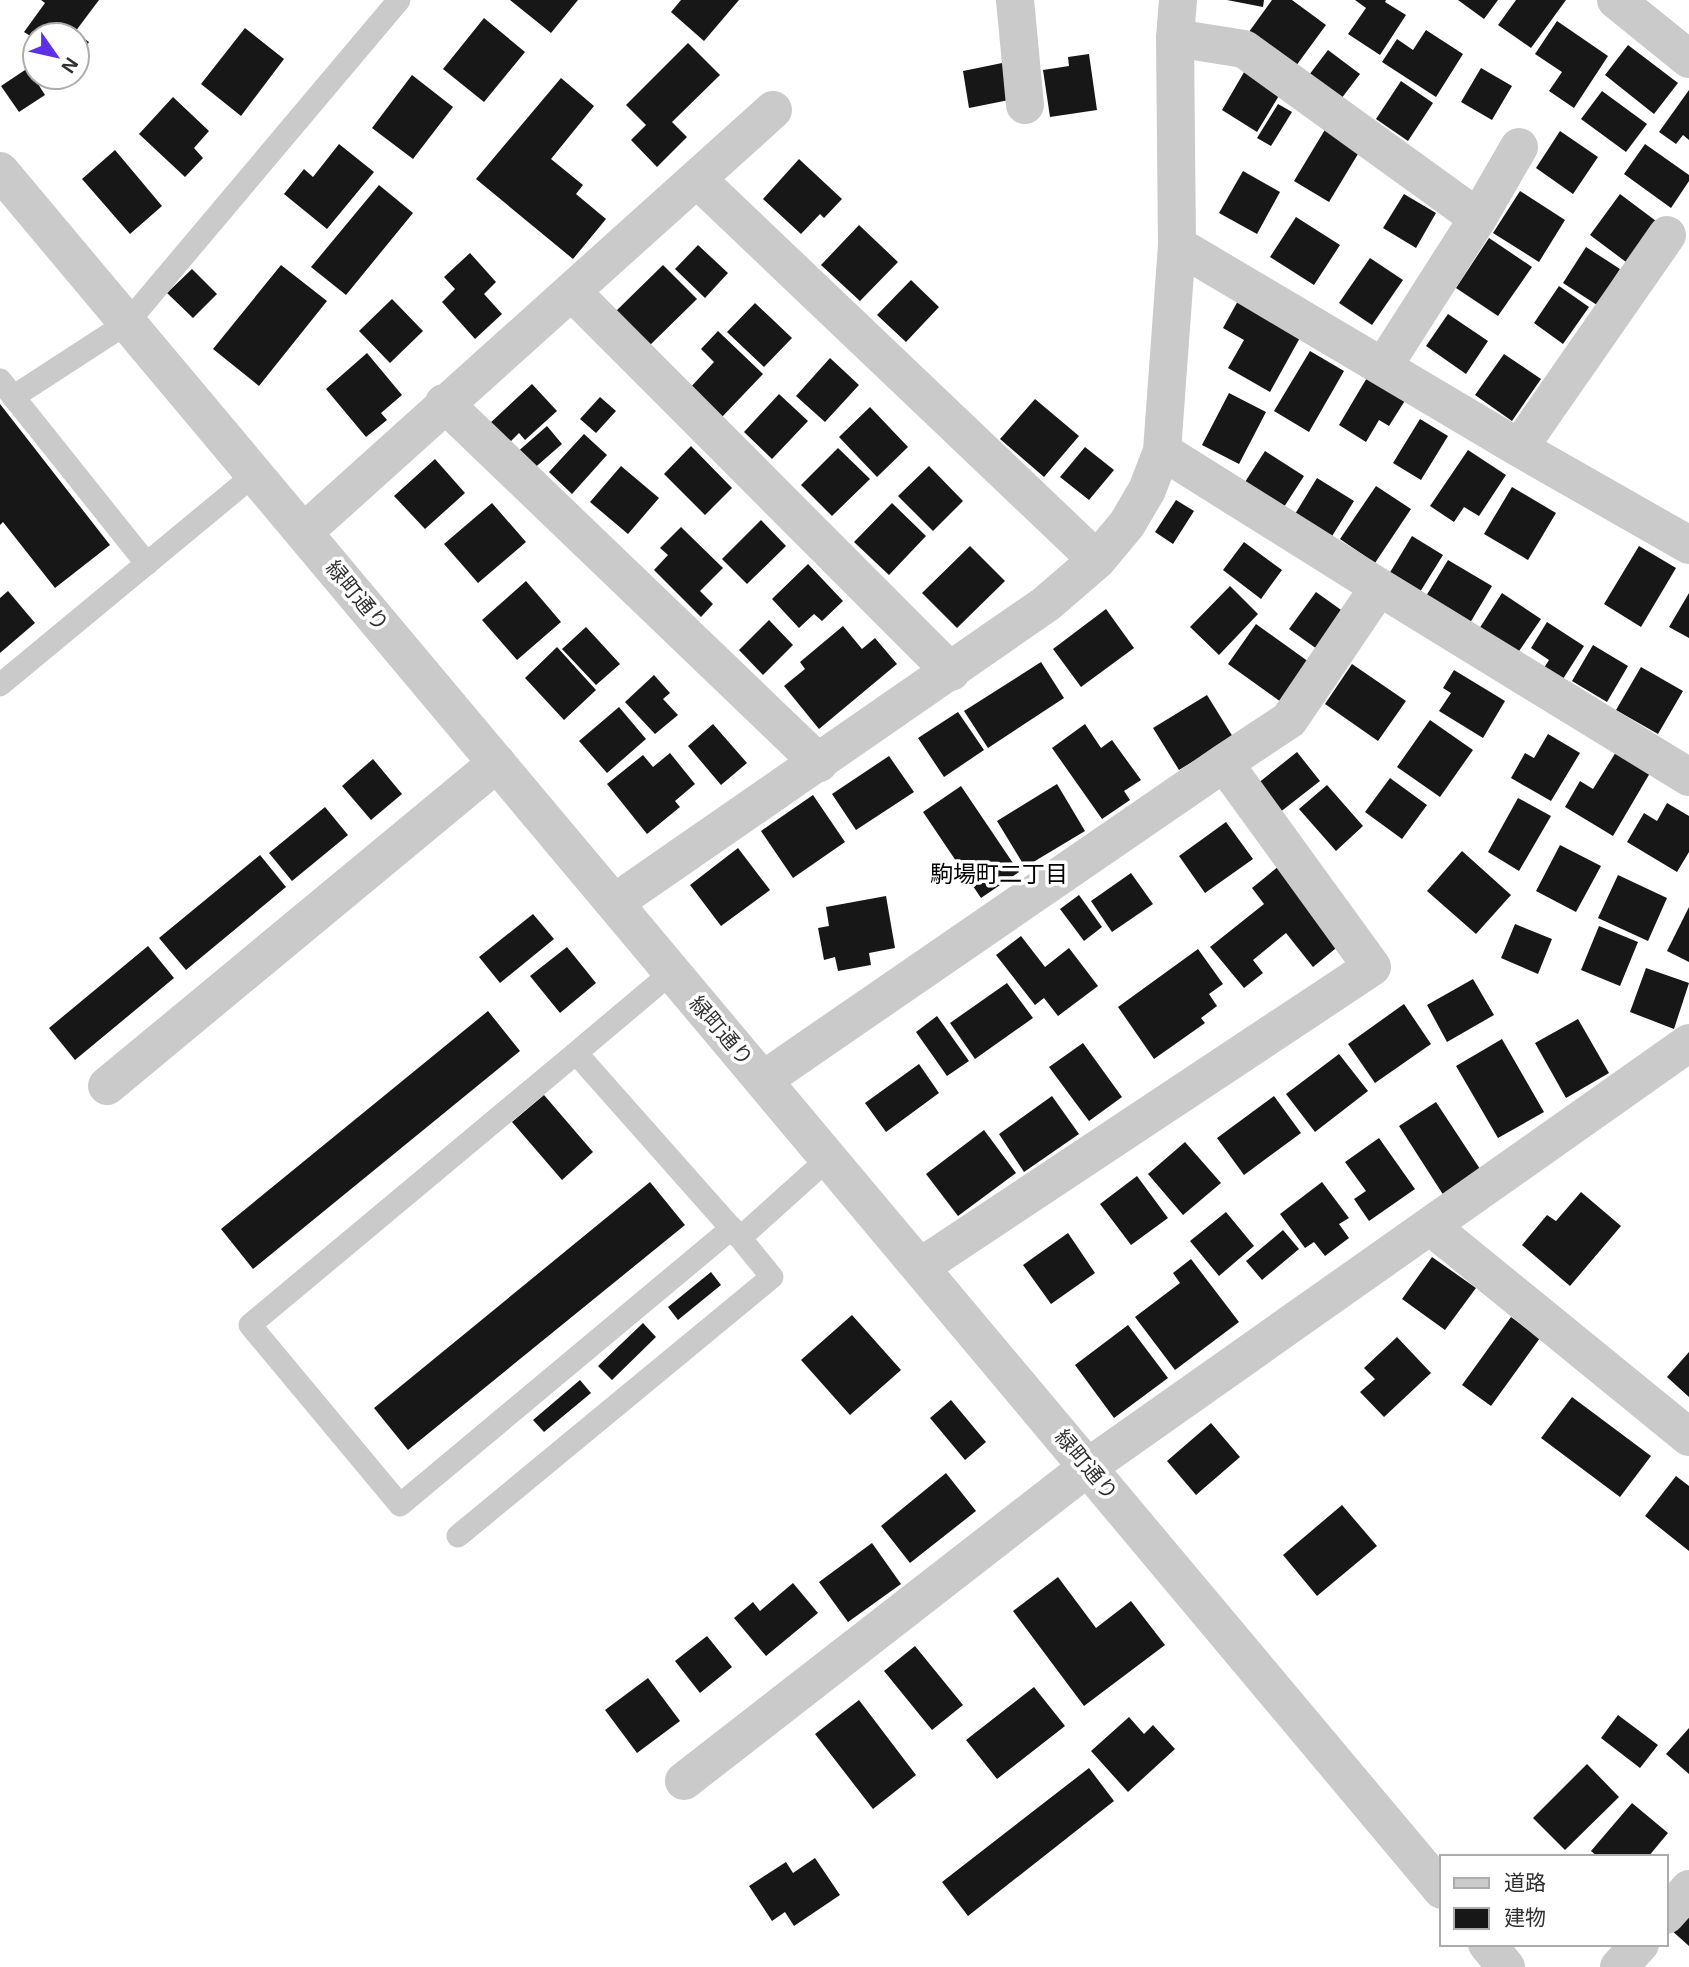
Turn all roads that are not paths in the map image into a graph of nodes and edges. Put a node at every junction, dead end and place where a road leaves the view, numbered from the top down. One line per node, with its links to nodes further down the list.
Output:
1 (399, 0): 16 (lane)
2 (1015, 0): 7 (street)
3 (1178, 0): 5 (street)
4 (1616, 0): 6 (street)
5 (1175, 38): 12 (street); 14 (street)
6 (1689, 59)
7 (1026, 106)
8 (774, 110): 11 (street)
9 (1520, 147): 12 (street)
10 (0, 171): 16 (street, 緑町通り)
11 (698, 180): 15 (street); 25 (street)
12 (1478, 218): 17 (street)
13 (1667, 235): 20 (street)
14 (1177, 244): 17 (street); 21 (street)
15 (572, 292): 19 (street); 28 (street)
16 (127, 323): 18 (lane); 22 (street, 緑町通り)
17 (1382, 367): 20 (street)
18 (6, 389): 26 (lane)
19 (444, 403): 23 (street); 31 (street)
20 (1519, 448): 24 (street)
21 (1162, 451): 25 (street); 27 (street)
22 (255, 474): 23 (street, 緑町通り); 26 (lane)
23 (303, 532): 30 (street, 緑町通り)
24 (1689, 545)
25 (1097, 560): 28 (street)
26 (147, 564): 29 (lane)
27 (1379, 587): 32 (street); 33 (street)
28 (951, 673): 31 (street)
29 (0, 685)
30 (497, 763): 34 (street, 緑町通り); 39 (street)
31 (819, 763): 34 (street)
32 (1224, 763): 38 (street); 43 (street)
33 (1689, 777)
34 (614, 903): 35 (street, 緑町通り)
35 (671, 973): 37 (lane); 38 (street, 緑町通り)
36 (1689, 1043): 41 (street)
37 (576, 1053): 42 (lane); 42 (lane)
38 (763, 1080): 40 (street, 緑町通り)
39 (107, 1086)
40 (829, 1158): 42 (lane); 43 (street, 緑町通り)
41 (1430, 1226): 44 (street); 45 (street)
42 (736, 1233): 46 (lane)
43 (920, 1267): 45 (street, 緑町通り)
44 (1689, 1437)
45 (1088, 1467): 47 (street); 48 (street, 緑町通り)
46 (458, 1536)
47 (684, 1781)
48 (1440, 1888)
49 (1689, 1889): 50 (street)
50 (1668, 1913)
51 (1489, 1946): 53 (street)
52 (1638, 1946): 54 (street)
53 (1506, 1967)
54 (1619, 1967)

